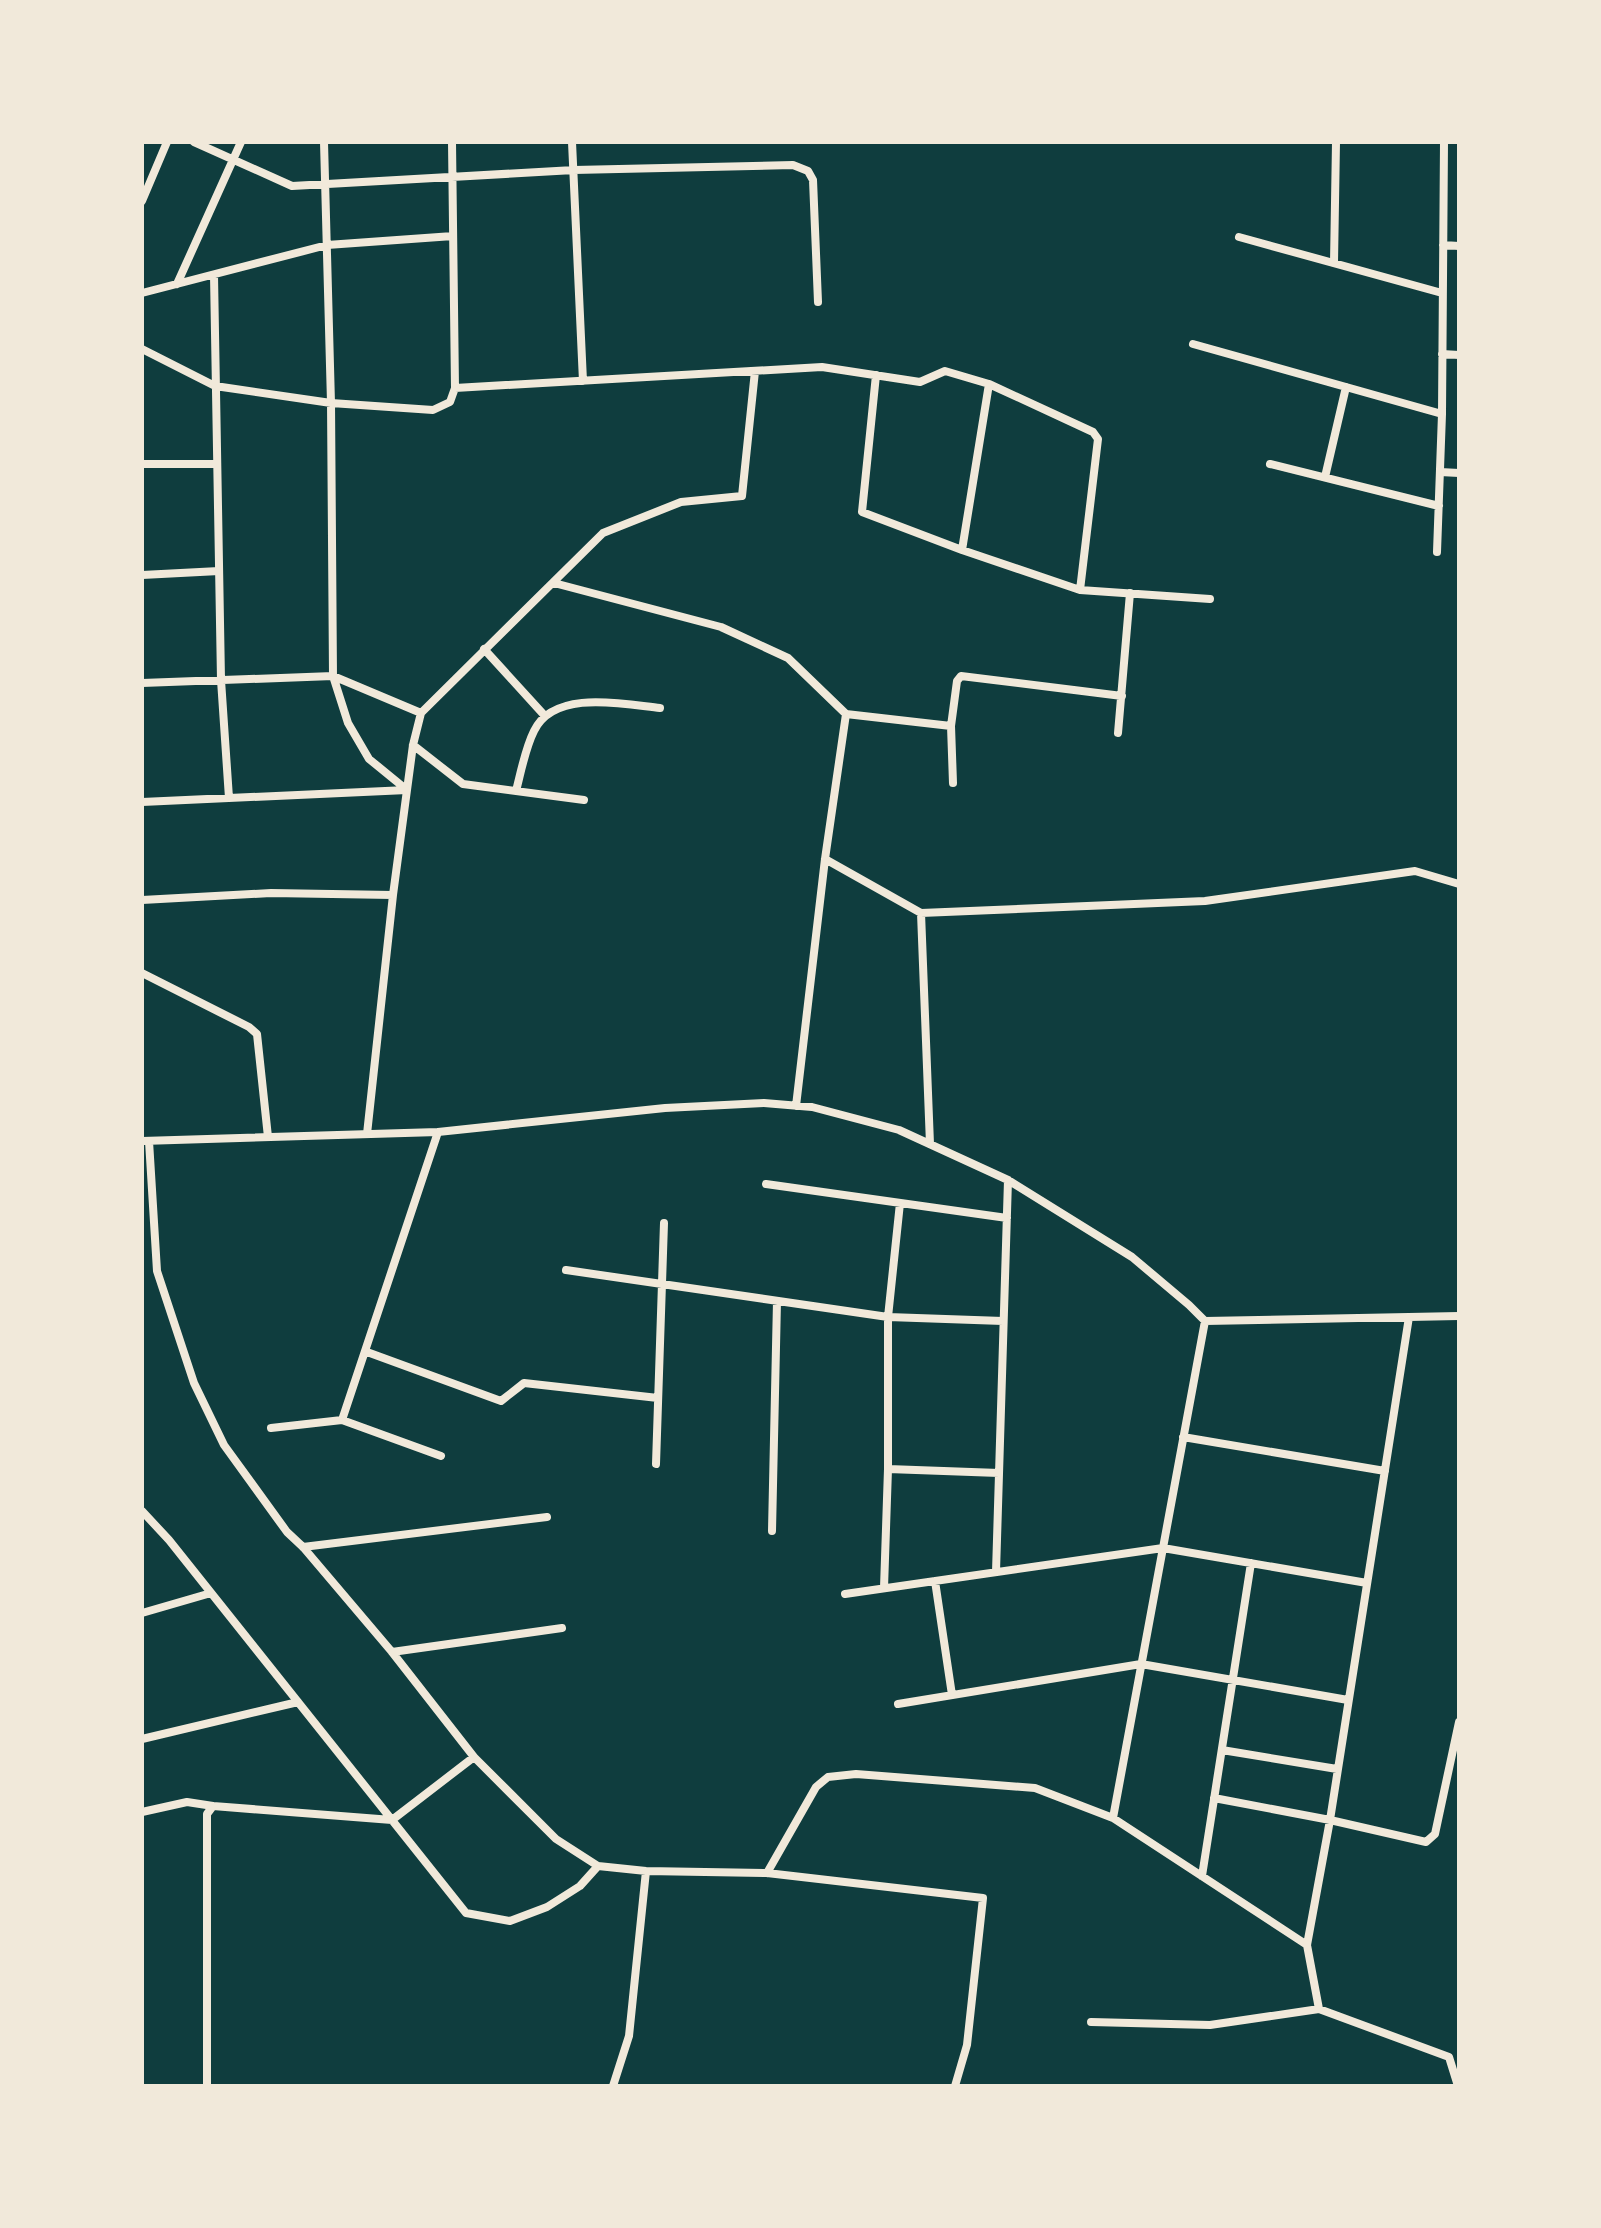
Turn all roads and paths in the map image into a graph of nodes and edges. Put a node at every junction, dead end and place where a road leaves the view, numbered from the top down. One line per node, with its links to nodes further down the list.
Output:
1 (167, 142): 13 (street)
2 (194, 142): 9 (street)
3 (241, 142): 9 (street)
4 (324, 142): 12 (street)
5 (452, 142): 11 (street)
6 (572, 142): 10 (street)
7 (1336, 142): 19 (street)
8 (1444, 142): 17 (street)
9 (233, 160): 12 (street); 21 (street)
10 (574, 170): 11 (street); 24 (street); 31 (street)
11 (452, 177): 12 (street); 14 (street)
12 (326, 184): 16 (street)
13 (142, 201)
14 (453, 236): 16 (street); 35 (street)
15 (1239, 237): 19 (street)
16 (327, 245): 20 (street); 36 (street)
17 (1443, 245): 18 (street); 23 (street)
18 (1459, 246)
19 (1334, 263): 23 (street)
20 (214, 275): 21 (street); 33 (street)
21 (177, 284): 22 (street)
22 (142, 293)
23 (1442, 293): 27 (street)
24 (818, 302)
25 (1193, 344): 34 (street)
26 (142, 349): 33 (street)
27 (1442, 354): 28 (street); 37 (street)
28 (1459, 355)
29 (755, 371): 30 (street); 31 (street); 49 (street)
30 (876, 375): 32 (street); 45 (street)
31 (583, 381): 35 (street)
32 (989, 384): 45 (street); 50 (street)
33 (215, 386): 36 (street); 39 (street)
34 (1346, 387): 37 (street); 43 (street)
35 (455, 388): 36 (street)
36 (331, 403): 54 (street)
37 (1442, 414): 41 (street)
38 (142, 464): 39 (street)
39 (217, 464): 47 (street)
40 (1270, 464): 43 (street)
41 (1440, 472): 42 (street); 44 (street)
42 (1459, 473)
43 (1325, 477): 44 (street)
44 (1439, 506): 46 (street)
45 (962, 550): 50 (street)
46 (1437, 552)
47 (219, 571): 48 (street); 55 (street)
48 (142, 575)
49 (554, 583): 53 (street); 60 (street)
50 (1080, 590): 51 (street)
51 (1130, 593): 52 (street); 57 (street)
52 (1210, 599)
53 (484, 649): 59 (street); 61 (street)
54 (333, 676): 55 (street); 59 (street); 66 (street)
55 (221, 680): 56 (street); 68 (street)
56 (142, 683)
57 (1122, 696): 62 (street); 63 (street)
58 (660, 708): 61 (street)
59 (421, 713): 64 (street)
60 (846, 714): 62 (street); 71 (street)
61 (545, 716): 67 (street)
62 (951, 726): 65 (street)
63 (1118, 733)
64 (413, 745): 66 (street); 67 (street)
65 (953, 783)
66 (407, 790): 68 (street); 73 (street)
67 (516, 791): 69 (street)
68 (229, 798): 70 (street)
69 (584, 800)
70 (142, 802)
71 (825, 859): 75 (street); 77 (street)
72 (1459, 884): 75 (street)
73 (393, 895): 74 (street); 79 (street)
74 (142, 900)
75 (921, 913): 82 (street)
76 (142, 973): 80 (street)
77 (796, 1106): 78 (street); 82 (street)
78 (438, 1132): 79 (street); 96 (street)
79 (367, 1134): 80 (street)
80 (268, 1137): 81 (street)
81 (146, 1141): 109 (street)
82 (930, 1144): 83 (street)
83 (1008, 1180): 86 (street); 95 (street)
84 (766, 1184): 85 (street)
85 (900, 1203): 86 (street); 92 (street)
86 (1007, 1218): 94 (street)
87 (664, 1223): 89 (street)
88 (566, 1270): 89 (street)
89 (662, 1285): 90 (street); 97 (street)
90 (777, 1301): 92 (street); 108 (street)
91 (1459, 1316): 93 (street)
92 (888, 1317): 94 (street); 103 (street)
93 (1409, 1317): 95 (street); 104 (street)
94 (1003, 1321): 105 (street)
95 (1205, 1321): 100 (street)
96 (367, 1352): 97 (street); 98 (street)
97 (658, 1398): 102 (street)
98 (342, 1420): 99 (street); 101 (street)
99 (271, 1428)
100 (1183, 1437): 104 (street); 110 (street)
101 (441, 1456)
102 (656, 1464)
103 (888, 1469): 105 (street); 115 (street)
104 (1385, 1471): 114 (street)
105 (999, 1473): 112 (street)
106 (142, 1511): 116 (street)
107 (547, 1517): 109 (street)
108 (772, 1531)
109 (303, 1547): 120 (street)
110 (1163, 1548): 111 (street); 112 (street); 121 (street)
111 (1251, 1563): 114 (street); 122 (street)
112 (996, 1572): 113 (street)
113 (935, 1581): 115 (street); 123 (street)
114 (1367, 1583): 124 (street)
115 (884, 1588): 117 (street)
116 (211, 1593): 118 (street); 125 (street)
117 (845, 1594)
118 (142, 1613)
119 (562, 1628): 120 (street)
120 (392, 1652): 130 (street)
121 (1141, 1664): 122 (street); 123 (street); 135 (street)
122 (1233, 1680): 124 (street); 129 (street)
123 (952, 1695): 126 (street)
124 (1348, 1700): 131 (street)
125 (298, 1702): 128 (street); 136 (street)
126 (898, 1704)
127 (1459, 1722): 137 (street)
128 (142, 1739)
129 (1222, 1750): 131 (street); 132 (street)
130 (474, 1757): 136 (street); 138 (street)
131 (1337, 1769): 137 (street)
132 (1214, 1798): 137 (street); 141 (street)
133 (213, 1806): 134 (street); 136 (street); 145 (street)
134 (142, 1812)
135 (1113, 1818): 140 (street); 141 (street)
136 (392, 1820): 138 (street)
137 (1330, 1820): 142 (street)
138 (598, 1866): 139 (street)
139 (646, 1871): 140 (street); 146 (street)
140 (767, 1873): 147 (street)
141 (1202, 1876): 142 (street)
142 (1307, 1945): 143 (street)
143 (1319, 2009): 144 (street); 148 (street)
144 (1091, 2022)
145 (207, 2086)
146 (613, 2086)
147 (955, 2086)
148 (1458, 2086)

